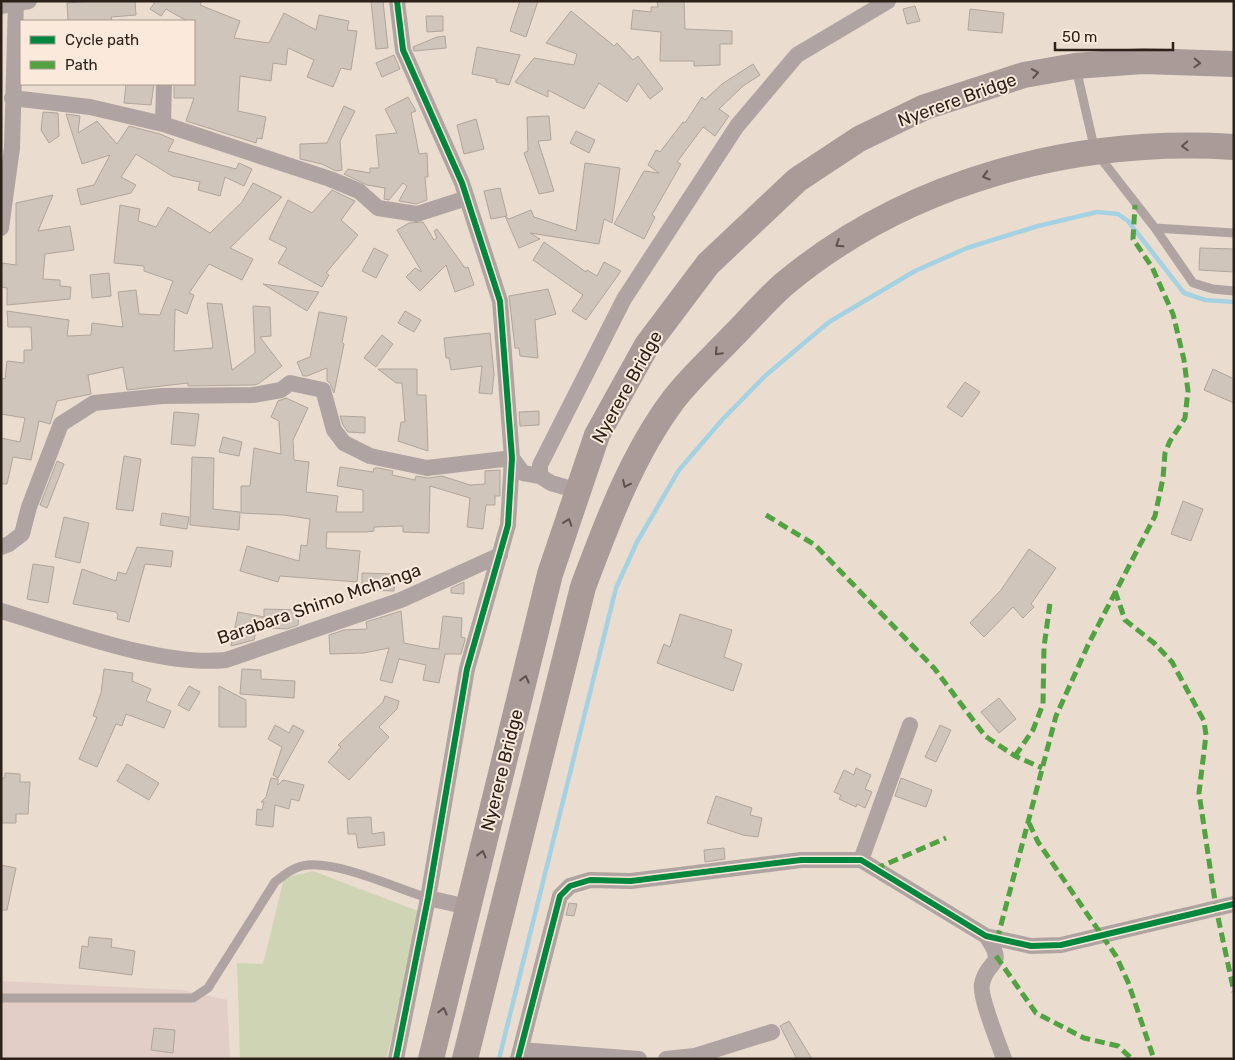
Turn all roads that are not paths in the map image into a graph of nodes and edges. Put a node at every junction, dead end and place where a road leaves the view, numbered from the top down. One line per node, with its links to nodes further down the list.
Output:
1 (397, 1): 11 (street)
2 (888, 1): 17 (street)
3 (16, 3): 7 (street)
4 (1234, 64): 5 (main road, Nyerere Bridge, one-way to 4)
5 (1075, 66): 10 (lane); 18 (main road, Nyerere Bridge, one-way to 5)
6 (164, 85): 8 (street)
7 (12, 98): 8 (street); 12 (street)
8 (163, 124): 11 (street)
9 (1234, 147): 10 (main road, Nyerere Bridge, one-way to 10)
10 (1094, 151): 13 (lane); 33 (main road, Nyerere Bridge, one-way to 33)
11 (467, 198): 16 (street)
12 (1, 228)
13 (1155, 228): 14 (lane); 15 (lane)
14 (1234, 233)
15 (1234, 291)
16 (512, 458): 17 (street); 19 (street); 20 (street)
17 (540, 476): 18 (street)
18 (578, 491): 26 (main road, Nyerere Bridge, one-way to 18)
19 (1, 546)
20 (500, 555): 21 (street, Barabara Shimo Mchanga); 24 (street)
21 (1, 611)
22 (910, 724): 23 (street)
23 (861, 860): 27 (street); 30 (street)
24 (428, 898): 26 (street); 28 (lane); 31 (street)
25 (1234, 904): 27 (street)
26 (468, 907): 32 (main road, Nyerere Bridge, one-way to 26)
27 (986, 936): 36 (street)
28 (1, 998)
29 (772, 1032): 35 (street)
30 (519, 1055): 34 (street)
31 (396, 1059)
32 (431, 1059)
33 (465, 1059)
34 (639, 1059)
35 (666, 1059)
36 (1004, 1059)

